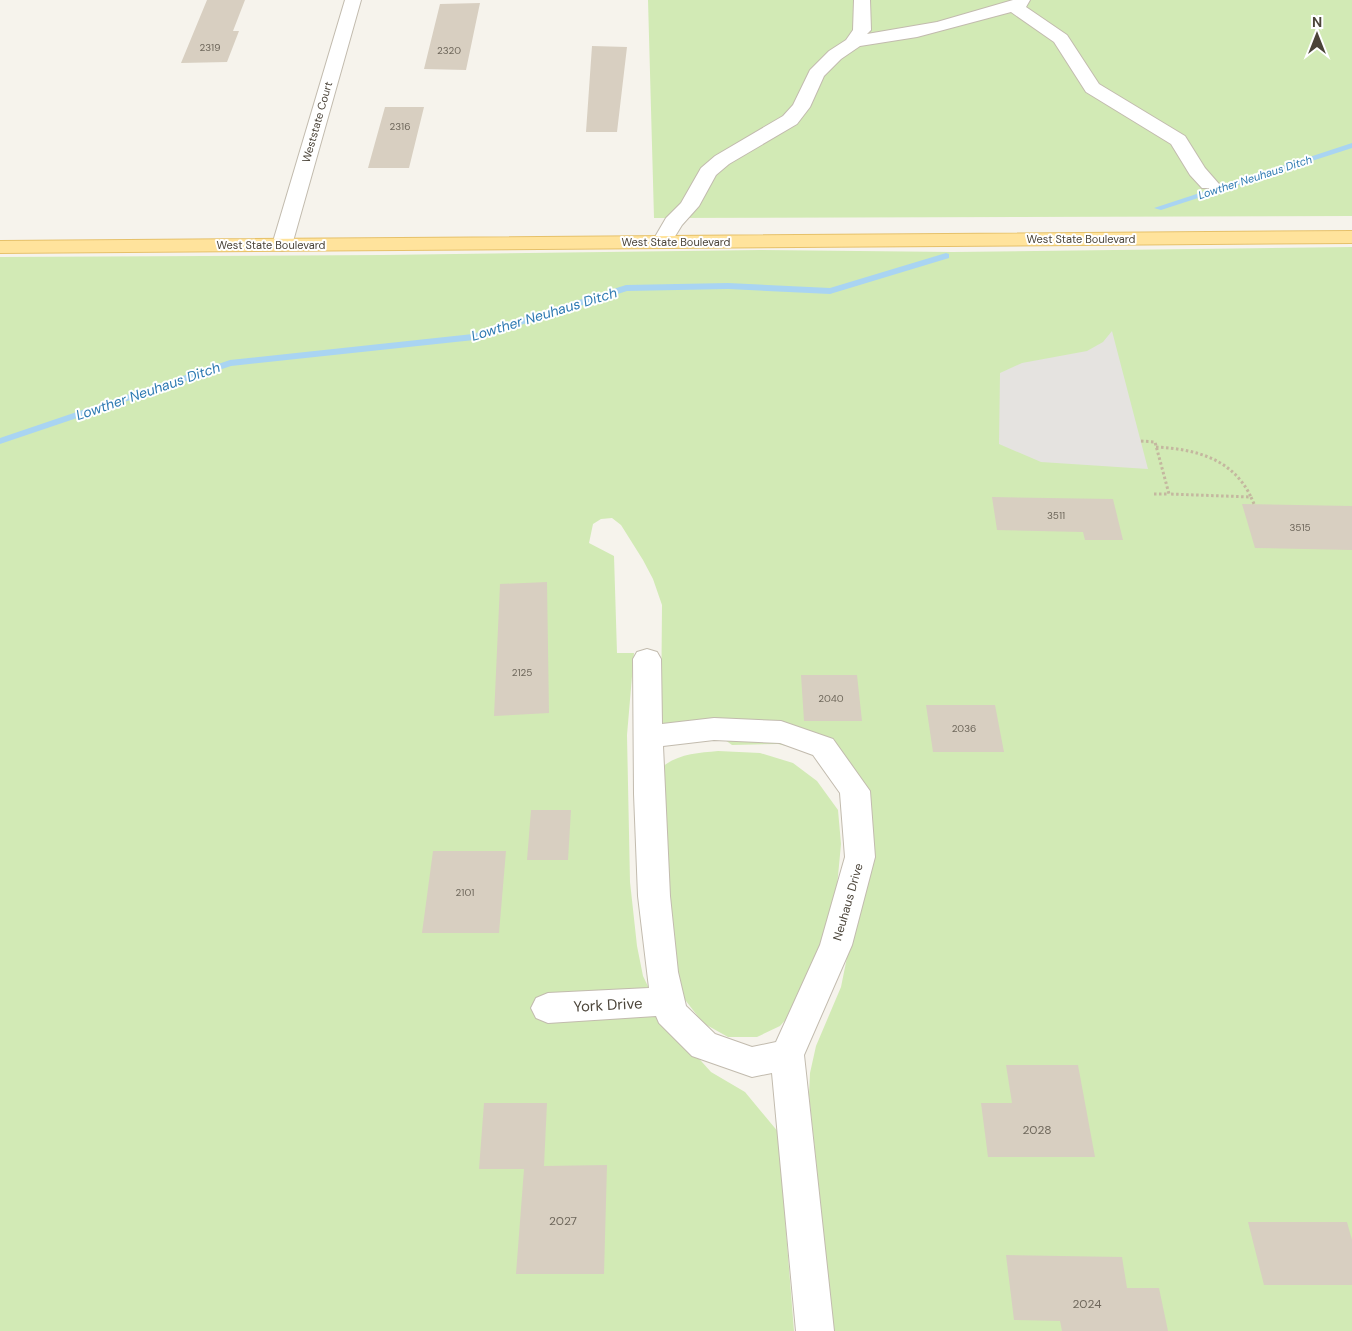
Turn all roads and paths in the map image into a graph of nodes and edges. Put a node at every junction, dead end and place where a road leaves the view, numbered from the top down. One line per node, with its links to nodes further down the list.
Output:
1 (352, 0): 8 (street, Weststate Court)
2 (862, 0): 4 (street)
3 (1018, 3): 4 (street); 5 (street)
4 (854, 41): 7 (street)
5 (1209, 184)
6 (1352, 237): 7 (main road, West State Boulevard)
7 (662, 242): 8 (main road, West State Boulevard)
8 (282, 245): 9 (main road, West State Boulevard)
9 (0, 247)
10 (1141, 441): 11 (path)
11 (1156, 447): 13 (path); 14 (path)
12 (1154, 494): 13 (path)
13 (1169, 494): 14 (path)
14 (1252, 496): 15 (path)
15 (1254, 504)
16 (647, 659): 17 (street)
17 (649, 737): 18 (street); 20 (street, Neuhaus Drive)
18 (668, 1001): 19 (street, York Drive); 20 (street)
19 (548, 1008)
20 (787, 1055): 21 (street, Neuhaus Drive)
21 (815, 1331)

